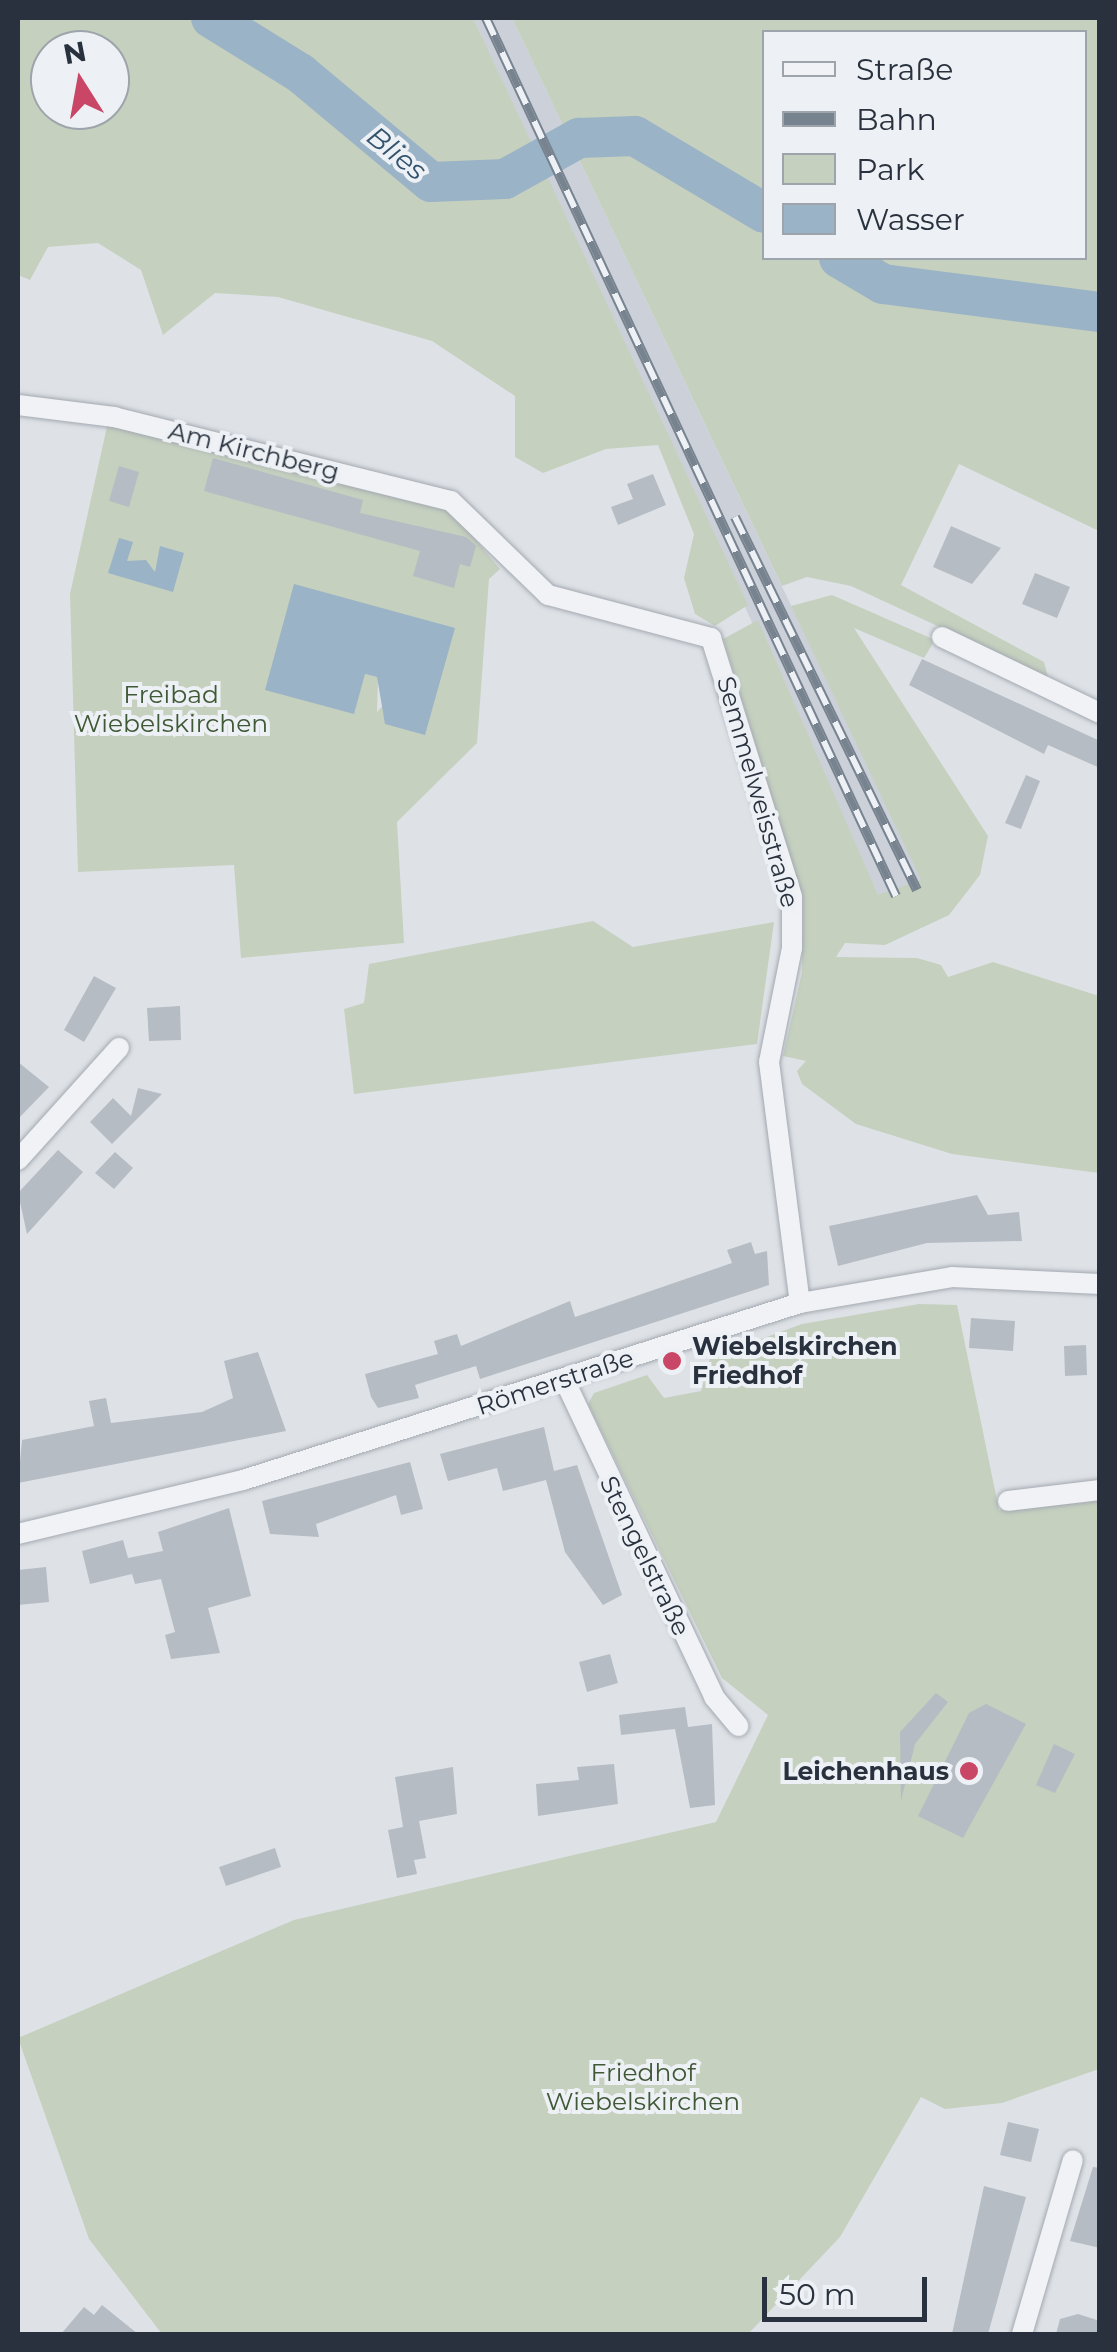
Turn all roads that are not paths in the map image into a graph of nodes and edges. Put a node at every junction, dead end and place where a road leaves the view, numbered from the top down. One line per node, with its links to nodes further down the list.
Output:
1 (18, 406): 3 (street, Am Kirchberg)
2 (942, 637): 4 (street)
3 (710, 638): 8 (street, Semmelweisstraße)
4 (1100, 714)
5 (119, 1048): 6 (street)
6 (18, 1160)
7 (1100, 1284): 8 (street, Römerstraße)
8 (800, 1303): 9 (street, Römerstraße)
9 (564, 1379): 12 (street, Römerstraße); 13 (street, Stengelstraße)
10 (1100, 1490): 11 (street)
11 (1008, 1501)
12 (18, 1534)
13 (738, 1726)
14 (1073, 2160): 15 (street)
15 (1022, 2334)

